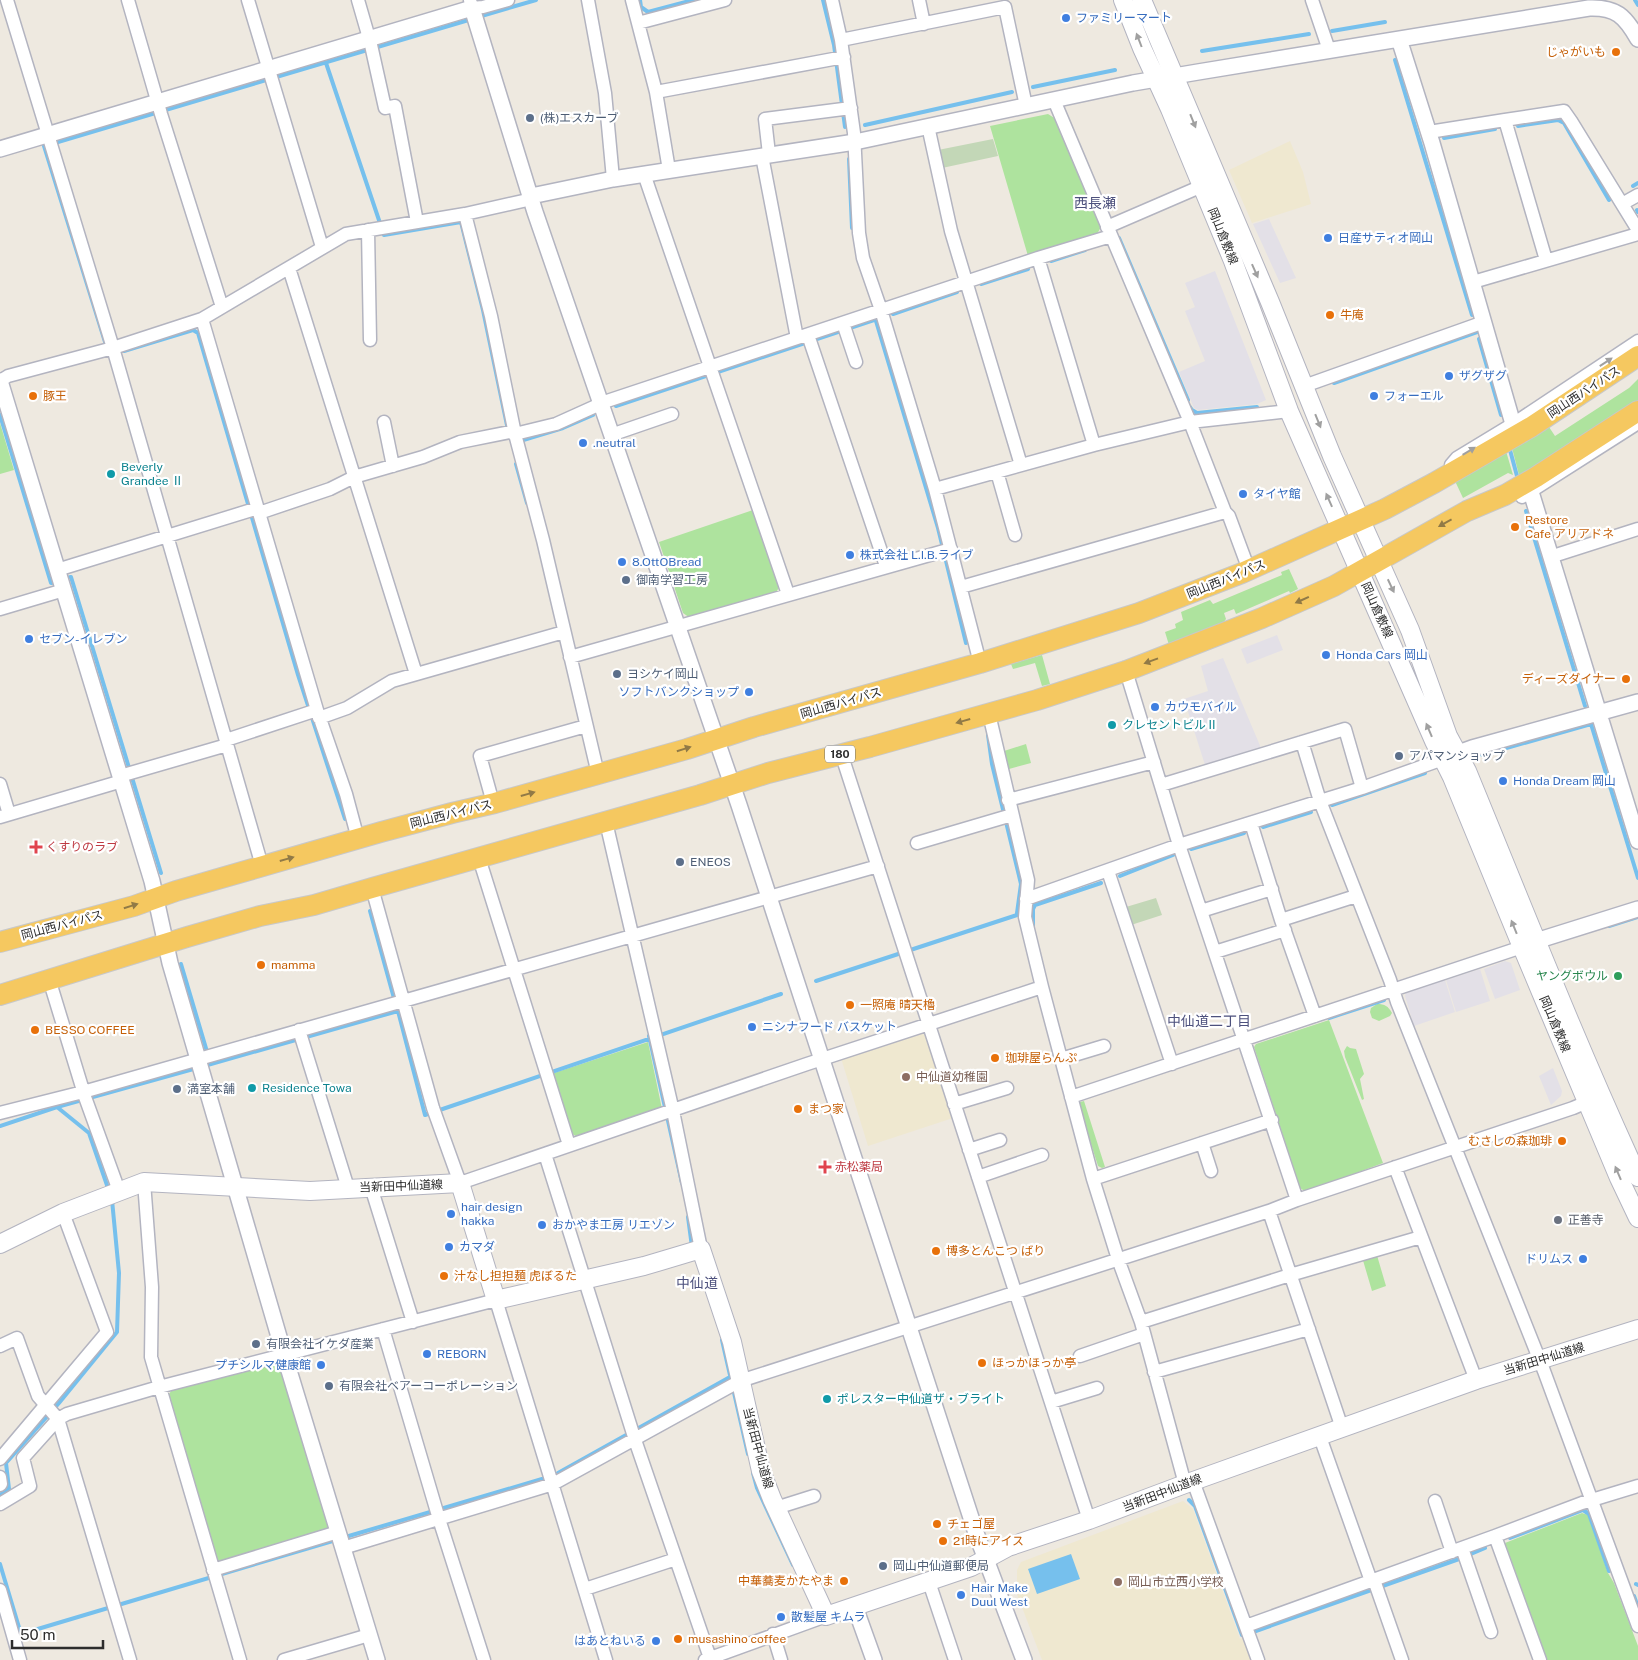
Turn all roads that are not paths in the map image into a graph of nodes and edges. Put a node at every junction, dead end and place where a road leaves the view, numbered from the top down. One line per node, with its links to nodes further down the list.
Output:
1 (7, 0): 37 (street)
2 (128, 0): 32 (street)
3 (248, 0): 26 (street)
4 (358, 0): 23 (street)
5 (508, 0): 17 (street)
6 (588, 0): 43 (street)
7 (632, 0): 18 (street)
8 (725, 0): 14 (street)
9 (832, 0): 22 (street)
10 (919, 0): 19 (street)
11 (1124, 0): 28 (main road, 岡山倉敷線, one-way to 11)
12 (1142, 0): 27 (main road, 岡山倉敷線)
13 (1312, 0): 24 (street)
14 (709, 2): 18 (street)
15 (1004, 3): 19 (street); 31 (street)
16 (1612, 4): 20 (street); 21 (street)
17 (474, 11): 23 (street); 46 (street)
18 (638, 23): 29 (street)
19 (924, 24): 22 (street)
20 (1399, 39): 24 (street); 36 (street)
21 (1638, 39)
22 (842, 40): 25 (street)
23 (371, 45): 26 (street); 49 (street)
24 (1329, 50): 27 (street)
25 (838, 58): 29 (street); 33 (street)
26 (270, 76): 32 (street); 54 (street)
27 (1174, 76): 28 (street); 73 (main road, 岡山倉敷線, one-way to 73)
28 (1156, 79): 30 (street); 44 (main road, 岡山倉敷線)
29 (656, 92): 41 (street)
30 (1054, 100): 31 (street); 52 (street)
31 (1026, 106): 35 (street)
32 (159, 108): 37 (street); 60 (street)
33 (846, 109): 38 (street); 40 (street)
34 (1504, 120): 36 (street); 47 (street); 56 (street)
35 (928, 126): 38 (street); 58 (street)
36 (1429, 132): 59 (street)
37 (48, 134): 39 (street); 68 (street)
38 (855, 142): 40 (street); 61 (street)
39 (0, 149)
40 (766, 155): 41 (street); 65 (street)
41 (669, 170): 42 (street)
42 (644, 174): 43 (street); 71 (street)
43 (613, 179): 46 (street)
44 (1202, 186): 52 (street); 75 (main road, 岡山倉敷線)
45 (1638, 195): 47 (street)
46 (531, 198): 48 (street); 74 (street)
47 (1622, 204): 51 (street)
48 (465, 214): 49 (street); 83 (street)
49 (417, 222): 50 (street)
50 (377, 229): 54 (street); 66 (street)
51 (1638, 230)
52 (1109, 231): 55 (street); 79 (street)
53 (1638, 234): 56 (street)
54 (322, 247): 57 (street)
55 (1038, 258): 58 (street); 84 (street)
56 (1546, 260): 59 (street)
57 (289, 268): 60 (street); 88 (street)
58 (967, 282): 61 (street); 85 (street)
59 (1473, 282): 63 (street)
60 (222, 307): 62 (street)
61 (881, 310): 64 (street); 90 (street)
62 (202, 320): 68 (street); 92 (street)
63 (1484, 322): 73 (street); 81 (street)
64 (845, 327): 65 (street); 70 (street)
65 (806, 339): 71 (street); 103 (street)
66 (370, 340)
67 (1638, 341): 81 (street, one-way to 67)
68 (114, 348): 72 (street); 99 (street)
69 (1638, 356): 89 (highway, 岡山西バイパス)
70 (856, 362)
71 (711, 372): 74 (street); 109 (street)
72 (0, 381): 104 (street)
73 (1304, 386): 95 (main road, 岡山倉敷線, one-way to 95)
74 (600, 403): 82 (street); 83 (street)
75 (1290, 411): 79 (street); 96 (main road, 岡山倉敷線, one-way to 75)
76 (1638, 411): 93 (highway, 180)
77 (672, 414): 82 (street)
78 (384, 422): 86 (street)
79 (1190, 422): 84 (street); 94 (street)
80 (1638, 423): 91 (street)
81 (1513, 424): 89 (street, one-way to 81)
82 (611, 435): 111 (street)
83 (514, 436): 86 (street); 112 (street)
84 (1094, 445): 85 (street)
85 (1021, 465): 87 (street)
86 (393, 466): 88 (street)
87 (997, 472): 90 (street); 98 (street)
88 (354, 476): 92 (street); 116 (street)
89 (1434, 483): 95 (highway, 岡山西バイパス)
90 (935, 489): 100 (street)
91 (1531, 492): 93 (street); 101 (street)
92 (254, 511): 99 (street); 118 (street)
93 (1467, 511): 102 (highway, 180, one-way to 102)
94 (1225, 512): 105 (street); 107 (street)
95 (1360, 520): 96 (highway, 岡山西バイパス); 102 (main road, 岡山倉敷線)
96 (1341, 529): 105 (highway, 岡山西バイパス); 106 (main road, 岡山倉敷線)
97 (1638, 529): 101 (street)
98 (1015, 535)
99 (168, 536): 104 (street); 124 (street)
100 (946, 550): 103 (street); 107 (street)
101 (1550, 557): 119 (street)
102 (1379, 560): 106 (highway, 180); 126 (main road, 岡山倉敷線, one-way to 126)
103 (886, 566): 109 (street)
104 (58, 570): 108 (street)
105 (1250, 570): 114 (highway, 岡山西バイパス)
106 (1360, 571): 115 (highway, 180, one-way to 115); 126 (main road, 岡山倉敷線, one-way to 106)
107 (961, 587): 114 (street)
108 (64, 590): 110 (street); 129 (street)
109 (788, 594): 111 (street)
110 (0, 609)
111 (678, 626): 113 (street); 122 (street)
112 (561, 633): 113 (street); 116 (street)
113 (570, 657): 121 (street)
114 (980, 663): 122 (highway, 岡山西バイパス)
115 (1126, 671): 120 (highway, 180); 127 (street)
116 (416, 674): 118 (street)
117 (1638, 702): 119 (street)
118 (314, 713): 124 (street); 142 (street)
119 (1599, 713): 126 (street); 139 (street)
120 (989, 714): 125 (highway, 180, one-way to 125); 134 (street)
121 (582, 727): 128 (street); 136 (street)
122 (717, 739): 128 (highway, 岡山西バイパス, one-way to 122); 131 (street)
123 (1302, 742): 132 (street); 133 (street); 135 (street)
124 (226, 743): 129 (street); 147 (street)
125 (841, 754): 131 (highway, 180); 148 (street)
126 (1450, 756): 133 (street); 162 (main road, 岡山倉敷線)
127 (1154, 762): 132 (street); 134 (street)
128 (598, 774): 136 (highway, 岡山西バイパス, one-way to 128)
129 (126, 776): 137 (street); 154 (street)
130 (0, 784): 137 (street)
131 (732, 785): 140 (highway, 180); 152 (street)
132 (1161, 785): 145 (street)
133 (1362, 788): 135 (street)
134 (1008, 800): 138 (street)
135 (1320, 802): 141 (street); 153 (street)
136 (493, 803): 142 (highway, 岡山西バイパス)
137 (5, 815)
138 (1007, 816): 144 (street); 155 (street)
139 (1635, 817): 143 (street)
140 (606, 822): 146 (highway, 180); 159 (street)
141 (1251, 823): 145 (street); 151 (street)
142 (358, 839): 147 (highway, 岡山西バイパス, one-way to 142)
143 (1638, 841)
144 (917, 843)
145 (1179, 845): 149 (street); 157 (street)
146 (479, 858): 150 (highway, 180); 164 (street)
147 (262, 866): 154 (highway, 岡山西バイパス)
148 (878, 866): 152 (street); 171 (street)
149 (1108, 871): 155 (street); 178 (street)
150 (372, 888): 161 (highway, 180); 169 (street)
151 (1272, 889): 157 (street); 158 (street)
152 (768, 896): 159 (street); 176 (street)
153 (1356, 896): 158 (street); 167 (street)
154 (156, 898): 160 (highway, 岡山西バイパス, one-way to 154); 161 (street)
155 (1026, 907): 166 (street)
156 (1638, 909): 162 (street)
157 (1201, 912): 163 (street)
158 (1283, 925): 163 (street); 170 (street)
159 (629, 936): 164 (street); 184 (street)
160 (0, 942)
161 (166, 944): 165 (highway, 180); 177 (street)
162 (1529, 944): 167 (street); 182 (main road, 岡山倉敷線)
163 (1215, 952): 173 (street)
164 (513, 970): 169 (street); 189 (street)
165 (49, 979): 168 (highway, 180); 180 (street)
166 (1042, 987): 171 (street); 175 (street)
167 (1393, 991): 170 (street); 190 (street)
168 (0, 995)
169 (398, 1003): 172 (street); 200 (street)
170 (1315, 1016): 173 (street)
171 (928, 1025): 176 (street); 183 (street)
172 (301, 1036): 177 (street); 203 (street)
173 (1245, 1040): 178 (street); 186 (street)
174 (1104, 1046): 175 (street)
175 (1064, 1058): 181 (street)
176 (821, 1059): 184 (street); 218 (street)
177 (203, 1061): 180 (street); 202 (street)
178 (1172, 1064): 181 (street)
179 (1007, 1088): 183 (street)
180 (85, 1097): 185 (street); 204 (street)
181 (1070, 1097): 198 (street)
182 (1594, 1099): 190 (street); 197 (main road, 岡山倉敷線); 208 (main road, 岡山倉敷線, one-way to 182)
183 (954, 1104): 191 (street)
184 (669, 1112): 189 (street); 211 (street)
185 (0, 1113)
186 (1272, 1120): 188 (street); 205 (street)
187 (1000, 1140): 191 (street)
188 (1202, 1143): 195 (street); 198 (street)
189 (569, 1145): 192 (street)
190 (1455, 1147): 194 (street); 226 (street)
191 (969, 1150): 196 (street)
192 (545, 1154): 200 (street); 214 (street)
193 (1042, 1155): 196 (street)
194 (1395, 1168): 205 (street); 209 (street)
195 (1212, 1171)
196 (978, 1177): 215 (street)
197 (1638, 1177)
198 (1093, 1180): 212 (street)
199 (144, 1182): 202 (main road, 当新田中仙道線); 204 (main road, 当新田中仙道線); 230 (street)
200 (460, 1183): 201 (main road, 当新田中仙道線); 216 (main road, 当新田中仙道線)
201 (371, 1187): 203 (main road, 当新田中仙道線); 217 (street)
202 (236, 1188): 203 (main road, 当新田中仙道線); 224 (street)
203 (348, 1188)
204 (114, 1193): 207 (main road, 当新田中仙道線)
205 (1297, 1200): 206 (street)
206 (1269, 1211): 212 (street); 213 (street)
207 (65, 1218): 210 (main road, 当新田中仙道線); 233 (street)
208 (1638, 1218)
209 (1421, 1237): 213 (street); 228 (street)
210 (0, 1244)
211 (696, 1250): 214 (main road); 229 (main road, 当新田中仙道線)
212 (1118, 1259): 215 (street); 219 (street)
213 (1290, 1274): 219 (street); 221 (street)
214 (584, 1279): 216 (main road); 235 (street)
215 (1016, 1292): 218 (street); 232 (street)
216 (496, 1300): 217 (street); 240 (street)
217 (413, 1322): 220 (street)
218 (909, 1326): 229 (street); 254 (street)
219 (1142, 1328): 225 (street); 227 (street)
220 (383, 1329): 224 (street); 248 (street)
221 (1308, 1329): 227 (street); 234 (street)
222 (1638, 1329): 226 (main road, 当新田中仙道線)
223 (0, 1346): 233 (street)
224 (284, 1354): 230 (street); 251 (street)
225 (1080, 1356)
226 (1539, 1359): 228 (main road, 当新田中仙道線); 244 (street)
227 (1154, 1372): 239 (street)
228 (1476, 1380): 234 (main road, 当新田中仙道線)
229 (735, 1384): 235 (street); 247 (main road, 当新田中仙道線)
230 (159, 1387): 233 (street); 255 (street)
231 (1097, 1388): 232 (street)
232 (1051, 1402): 249 (street)
233 (52, 1412): 237 (street); 246 (street); 271 (street)
234 (1342, 1428): 236 (main road, 当新田中仙道線)
235 (633, 1433): 240 (street); 253 (street)
236 (1320, 1437): 239 (main road, 当新田中仙道線); 257 (street)
237 (0, 1459)
238 (0, 1477): 241 (street)
239 (1189, 1482): 249 (main road, 当新田中仙道線); 264 (street)
240 (553, 1484): 248 (street); 259 (street)
241 (0, 1485)
242 (1638, 1486): 244 (street)
243 (814, 1496): 247 (street)
244 (1592, 1500): 250 (street); 258 (street)
245 (1435, 1501): 252 (street)
246 (0, 1504)
247 (776, 1508): 263 (main road, 当新田中仙道線)
248 (437, 1512): 251 (street); 275 (street)
249 (1089, 1520): 254 (main road, 当新田中仙道線)
250 (1495, 1536): 252 (street); 283 (street)
251 (340, 1539): 255 (street); 268 (street)
252 (1461, 1553): 257 (street); 266 (street)
253 (676, 1559): 259 (street); 269 (street)
254 (986, 1559): 256 (main road, 当新田中仙道線); 280 (street)
255 (214, 1574): 272 (street)
256 (928, 1582): 262 (main road, 当新田中仙道線); 279 (street)
257 (1374, 1584): 264 (street); 282 (street)
258 (1624, 1586): 261 (street); 265 (street)
259 (585, 1589): 276 (street)
260 (0, 1590): 270 (street)
261 (1638, 1592)
262 (855, 1606): 263 (main road, 当新田中仙道線); 278 (street)
263 (826, 1616): 267 (street)
264 (1246, 1626): 281 (street)
265 (1638, 1626)
266 (1490, 1632)
267 (773, 1634): 269 (street); 277 (street)
268 (369, 1635): 273 (street); 274 (street)
269 (708, 1659)
270 (20, 1660)
271 (130, 1660)
272 (240, 1660)
273 (284, 1660)
274 (377, 1660)
275 (484, 1660)
276 (606, 1660)
277 (781, 1660)
278 (874, 1660)
279 (955, 1660)
280 (1024, 1660)
281 (1258, 1660)
282 (1402, 1660)
283 (1540, 1660)

